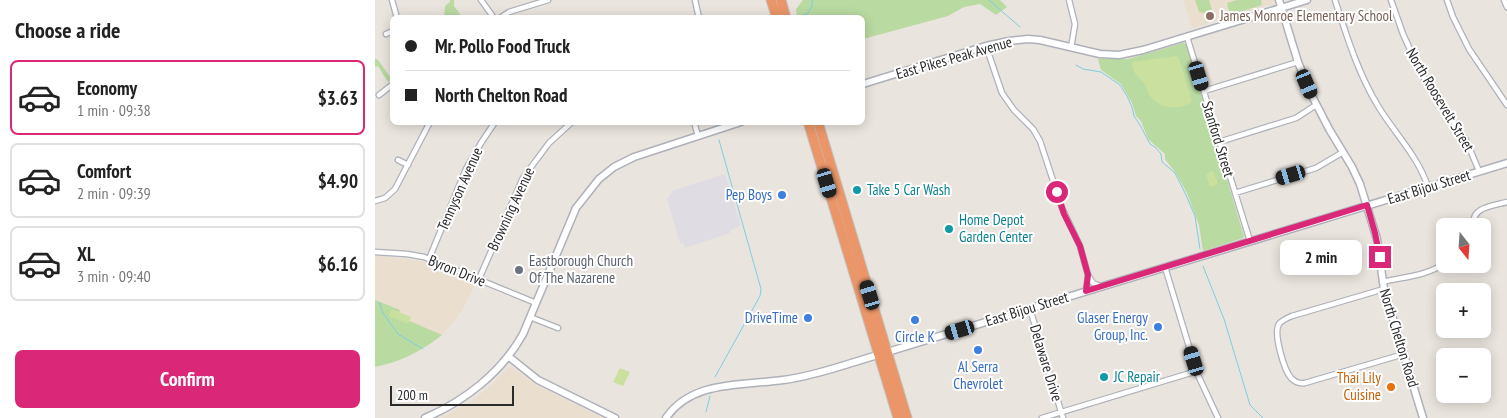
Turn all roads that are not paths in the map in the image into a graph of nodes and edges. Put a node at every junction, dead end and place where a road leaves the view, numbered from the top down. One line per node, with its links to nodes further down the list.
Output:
1 (392, 0): 16 (street)
2 (481, 0): 17 (street)
3 (548, 0): 18 (street)
4 (695, 0): 19 (street)
5 (771, 0): 20 (highway)
6 (781, 0): 21 (highway)
7 (1069, 0): 26 (street)
8 (1279, 0): 15 (main road, North Chelton Road)
9 (1307, 0): 15 (main road, East Pikes Peak Avenue)
10 (1335, 0): 48 (street)
11 (1391, 0): 47 (street, North Roosevelt Street)
12 (1447, 0): 33 (street)
13 (1504, 0): 14 (street)
14 (1507, 7)
15 (1281, 8): 24 (main road, East Pikes Peak Avenue); 27 (main road, North Chelton Road)
16 (396, 15)
17 (492, 15)
18 (504, 15)
19 (699, 15)
20 (776, 15)
21 (785, 15)
22 (390, 32): 23 (street)
23 (385, 34)
24 (1187, 37): 26 (main road, East Pikes Peak Avenue); 30 (street, Stanford Street)
25 (985, 46): 26 (main road, East Pikes Peak Avenue); 28 (main road, East Pikes Peak Avenue); 61 (street)
26 (1071, 48)
27 (1298, 62): 30 (street); 32 (main road, North Chelton Road)
28 (865, 83)
29 (390, 86): 31 (street)
30 (1204, 91): 42 (street, Stanford Street)
31 (379, 95)
32 (1316, 105): 42 (street); 43 (main road, North Chelton Road)
33 (1507, 105)
34 (428, 125): 46 (street)
35 (493, 125): 58 (street, Tennyson Avenue)
36 (569, 125): 62 (street, Browning Avenue)
37 (695, 125): 41 (street)
38 (732, 125): 41 (main road)
39 (809, 125): 70 (highway)
40 (819, 125): 70 (highway)
41 (698, 136): 66 (main road)
42 (1219, 142): 50 (street, Stanford Street)
43 (1343, 152): 50 (street); 54 (main road, North Chelton Road)
44 (398, 160): 46 (street)
45 (1507, 163): 47 (main road, East Bijou Street)
46 (408, 165): 49 (street)
47 (1479, 171): 48 (main road, East Bijou Street)
48 (1428, 187): 54 (main road, East Bijou Street)
49 (392, 192): 51 (street); 52 (street)
50 (1235, 193): 56 (street, Stanford Street)
51 (396, 197)
52 (375, 201)
53 (1507, 202): 55 (street)
54 (1367, 205): 56 (main road, East Bijou Street); 63 (main road, North Chelton Road)
55 (1474, 218)
56 (1250, 241): 59 (main road, East Bijou Street)
57 (375, 252): 58 (street, Byron Drive)
58 (429, 259): 62 (street, Byron Drive)
59 (1165, 267): 64 (main road, East Bijou Street); 73 (street)
60 (1436, 268): 63 (street)
61 (1088, 275): 64 (street); 65 (street)
62 (479, 279): 66 (street, Byron Drive)
63 (1383, 285): 71 (main road, North Chelton Road); 71 (street)
64 (1101, 286): 65 (main road, East Bijou Street)
65 (1086, 291): 67 (main road, East Bijou Street)
66 (536, 302): 68 (main road)
67 (1029, 309): 70 (main road, East Bijou Street); 74 (street, Delaware Drive)
68 (530, 317): 69 (street); 72 (main road)
69 (558, 328)
70 (883, 354): 77 (main road, East Bijou Street); 78 (highway); 79 (highway)
71 (1404, 354): 83 (main road, North Chelton Road)
72 (508, 356): 75 (main road); 76 (main road)
73 (1197, 371): 74 (street); 82 (street)
74 (1061, 412): 80 (street); 81 (street, Delaware Drive)
75 (425, 418)
76 (615, 418)
77 (666, 418)
78 (898, 418)
79 (907, 418)
80 (1042, 418)
81 (1063, 418)
82 (1218, 418)
83 (1423, 418)

